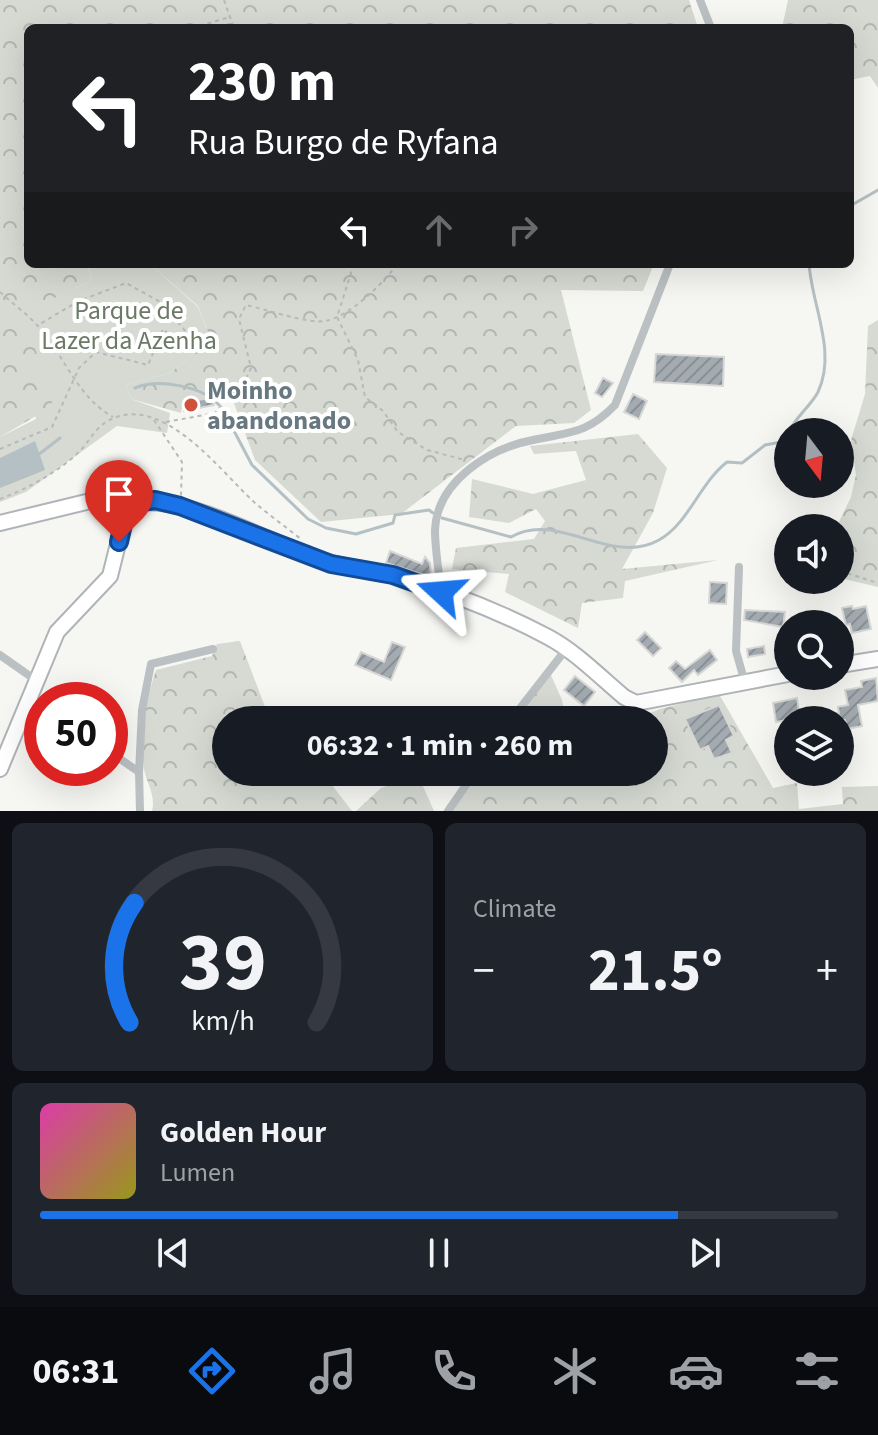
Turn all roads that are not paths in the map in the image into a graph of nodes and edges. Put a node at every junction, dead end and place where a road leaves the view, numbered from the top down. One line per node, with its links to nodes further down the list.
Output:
1 (700, 0): 2 (street)
2 (709, 24)
3 (668, 268): 7 (street)
4 (135, 503): 5 (main road); 7 (main road); 14 (main road)
5 (0, 523)
6 (739, 567): 15 (street)
7 (441, 592): 8 (main road)
8 (567, 648): 15 (main road); 16 (street)
9 (213, 649): 21 (street)
10 (0, 655): 14 (street)
11 (878, 659): 12 (main road)
12 (854, 663)
13 (774, 677): 15 (main road)
14 (38, 681): 17 (main road)
15 (745, 683)
16 (522, 706)
17 (19, 722): 18 (street); 20 (main road)
18 (24, 723)
19 (128, 765): 21 (street)
20 (0, 769)
21 (139, 773): 23 (street)
22 (465, 786): 24 (street)
23 (140, 811)
24 (448, 811)

